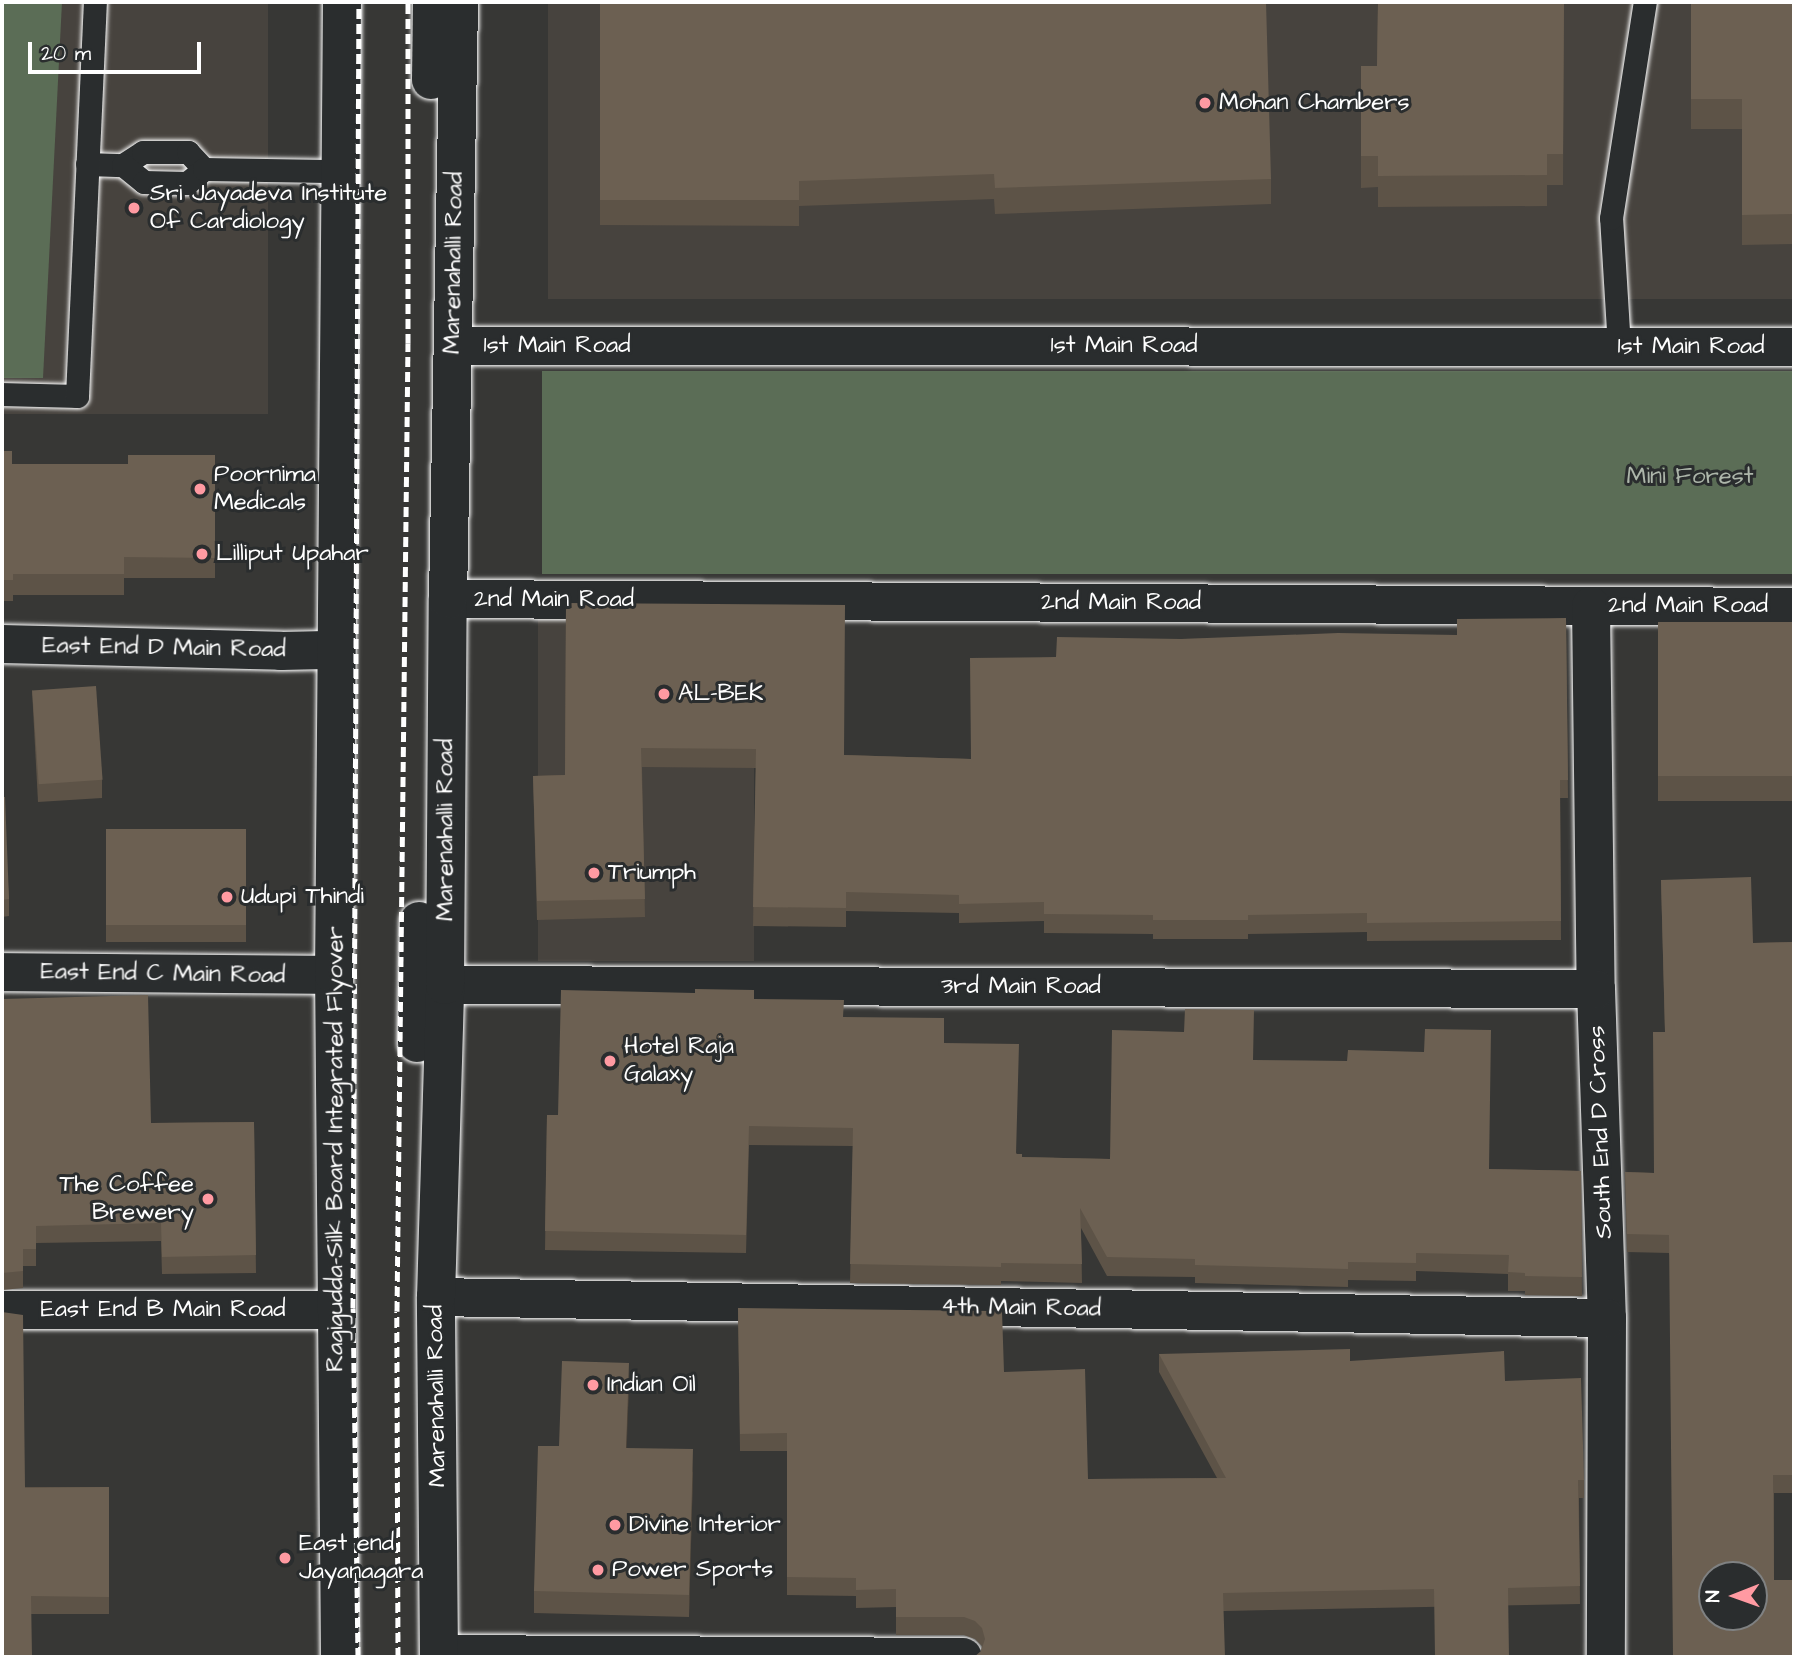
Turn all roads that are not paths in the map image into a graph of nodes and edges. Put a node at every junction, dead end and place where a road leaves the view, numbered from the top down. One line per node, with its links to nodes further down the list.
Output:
1 (95, 2): 7 (lane)
2 (324, 2): 8 (street)
3 (342, 2): 28 (street, Ragigudda-Silk Board Integrated Flyover)
4 (432, 2): 26 (street)
5 (459, 2): 9 (street, Marenahalli Road)
6 (1645, 2): 10 (lane)
7 (87, 164): 8 (lane); 12 (lane)
8 (327, 171): 17 (street)
9 (453, 346): 10 (street, 1st Main Road); 13 (street, Marenahalli Road)
10 (1619, 347): 11 (street, 1st Main Road)
11 (1794, 347)
12 (2, 394)
13 (448, 599): 14 (street, 2nd Main Road); 20 (street, Marenahalli Road)
14 (1591, 606): 15 (street, 2nd Main Road); 21 (street, South End D Cross)
15 (1794, 607)
16 (2, 644): 17 (street, East End D Main Road)
17 (326, 650): 19 (street)
18 (2, 972): 19 (street, East End C Main Road)
19 (324, 975): 24 (street)
20 (445, 985): 21 (street, 3rd Main Road); 22 (street, Marenahalli Road)
21 (1596, 989): 25 (street, South End D Cross)
22 (436, 1297): 25 (street, 4th Main Road); 26 (street, Marenahalli Road)
23 (2, 1310): 24 (street, East End B Main Road)
24 (325, 1310): 27 (street)
25 (1607, 1318): 30 (street, South End D Cross)
26 (430, 1656): 29 (street)
27 (329, 1657)
28 (340, 1657)
29 (963, 1657)
30 (1606, 1657)

